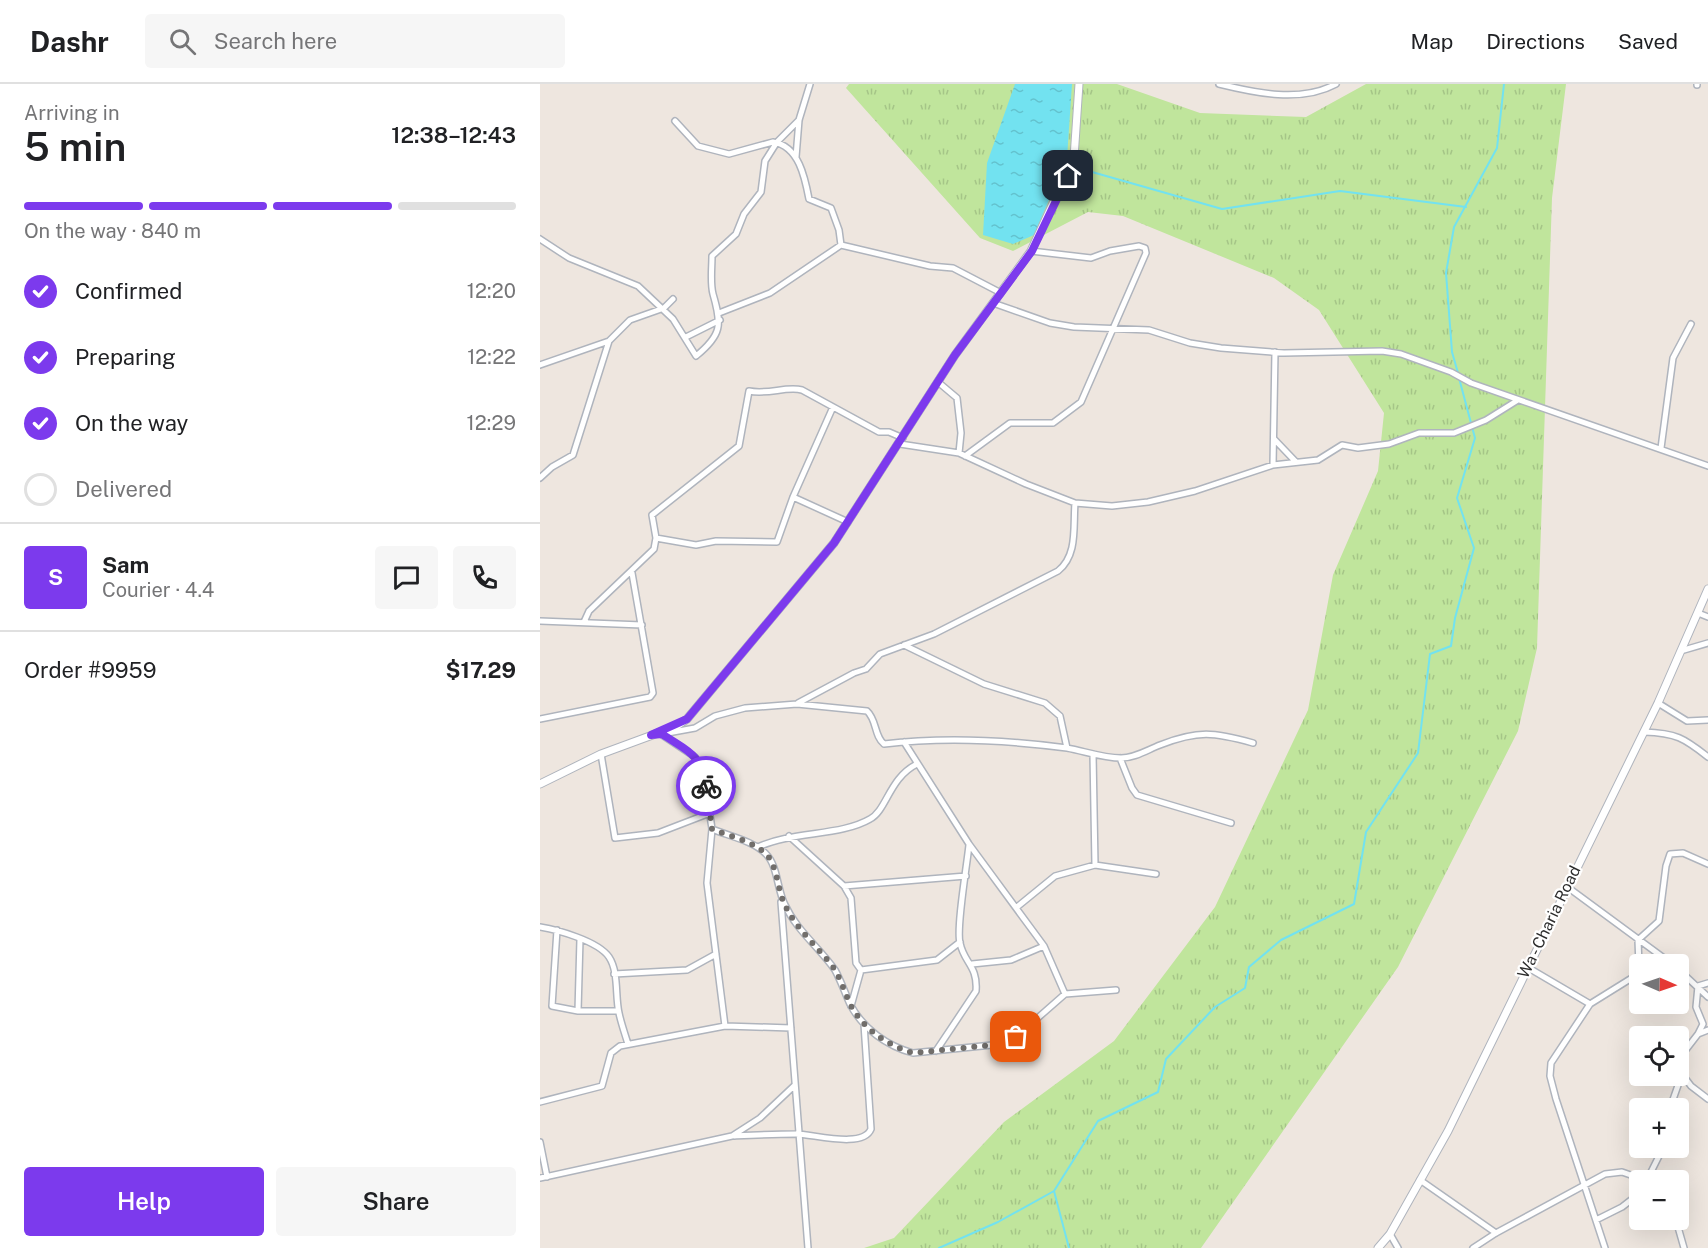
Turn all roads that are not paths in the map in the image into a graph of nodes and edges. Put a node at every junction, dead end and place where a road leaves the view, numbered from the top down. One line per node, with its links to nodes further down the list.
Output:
1 (810, 84): 5 (street)
2 (1079, 84): 11 (street)
3 (1219, 84): 4 (street)
4 (1336, 84)
5 (799, 120): 7 (street); 8 (street)
6 (675, 121): 7 (street)
7 (777, 142): 8 (street); 16 (street)
8 (796, 158): 10 (street)
9 (540, 239): 15 (street)
10 (841, 245): 12 (street); 16 (street)
11 (1032, 251): 12 (street); 19 (street)
12 (1001, 293): 14 (street)
13 (673, 299): 15 (street)
14 (993, 303): 19 (street); 24 (street)
15 (664, 308): 20 (street); 21 (street)
16 (718, 313): 17 (street)
17 (720, 320): 20 (street); 20 (street)
18 (1691, 324): 29 (street)
19 (1113, 328): 22 (street); 30 (street)
20 (686, 337)
21 (609, 341): 23 (street); 34 (street)
22 (1275, 352): 25 (street); 27 (street)
23 (540, 365)
24 (938, 382): 28 (street); 30 (street)
25 (1518, 400): 29 (street); 31 (street)
26 (833, 407): 28 (street); 35 (street); 38 (street)
27 (1274, 439): 31 (street); 32 (street)
28 (902, 441): 30 (street); 37 (street)
29 (1661, 448): 33 (street)
30 (962, 454): 36 (street)
31 (1296, 462): 32 (street)
32 (1273, 465): 36 (street)
33 (1708, 466)
34 (540, 478)
35 (793, 497): 37 (street); 38 (street)
36 (1075, 503): 47 (street)
37 (848, 522): 55 (street)
38 (656, 538): 39 (street)
39 (632, 573): 44 (street); 45 (street)
40 (1708, 589): 41 (street, Wa - Charia Road)
41 (1698, 614): 42 (street); 48 (street, Wa - Charia Road)
42 (1708, 617)
43 (540, 621): 44 (street)
44 (584, 622): 45 (street)
45 (642, 625): 51 (street)
46 (1708, 643): 48 (street)
47 (903, 645): 49 (street); 58 (street)
48 (1684, 650): 50 (street, Wa - Charia Road)
49 (797, 704): 54 (street); 56 (street)
50 (1658, 704): 52 (street); 53 (street, Wa - Charia Road)
51 (540, 719)
52 (1708, 720)
53 (1644, 732): 61 (street); 76 (street, Wa - Charia Road)
54 (662, 734): 55 (street); 65 (street)
55 (651, 735): 60 (street)
56 (904, 742): 58 (street); 63 (street)
57 (1252, 743): 62 (street)
58 (1067, 748): 59 (street)
59 (1092, 753): 62 (street); 72 (street)
60 (601, 754): 64 (street); 65 (street)
61 (1708, 757)
62 (1120, 758): 66 (street)
63 (917, 764): 68 (street); 69 (street)
64 (540, 784)
65 (710, 813): 67 (street)
66 (1231, 823)
67 (712, 829): 70 (street); 85 (street)
68 (789, 836): 70 (street); 75 (street)
69 (969, 844): 74 (street); 78 (street)
70 (759, 847): 77 (street)
71 (1708, 864): 82 (street)
72 (1095, 865): 73 (street); 78 (street)
73 (1155, 874)
74 (966, 876): 75 (street); 83 (street)
75 (844, 886): 89 (street)
76 (1566, 886): 82 (street); 88 (street, Wa - Charia Road)
77 (781, 897): 98 (street); 103 (street)
78 (1017, 907): 84 (street)
79 (540, 927): 80 (street)
80 (557, 930): 81 (street); 99 (street)
81 (580, 939): 90 (street); 99 (street)
82 (1638, 940): 86 (street); 97 (street)
83 (960, 942): 87 (street); 89 (street)
84 (1044, 946): 87 (street); 95 (street)
85 (716, 954): 90 (street); 102 (street)
86 (1658, 954)
87 (972, 964): 108 (street)
88 (1527, 967): 97 (street); 119 (street, Wa - Charia Road)
89 (861, 970): 98 (street)
90 (614, 974): 100 (street)
91 (1689, 978): 93 (street)
92 (1708, 984): 93 (street)
93 (1698, 986): 96 (street); 105 (street)
94 (1116, 990): 95 (street)
95 (1065, 994): 108 (street)
96 (1708, 997)
97 (1590, 1004): 120 (street)
98 (851, 1006): 101 (street)
99 (578, 1011): 100 (street)
100 (618, 1011): 106 (street)
101 (864, 1024): 108 (street); 113 (street)
102 (725, 1026): 103 (street); 106 (street)
103 (791, 1028): 110 (street)
104 (1708, 1030): 105 (street)
105 (1698, 1034): 107 (street)
106 (628, 1044): 112 (street)
107 (1689, 1046)
108 (936, 1051)
109 (1689, 1083): 111 (street)
110 (795, 1085): 113 (street); 114 (street)
111 (1708, 1099)
112 (540, 1102)
113 (799, 1134): 114 (street); 126 (street)
114 (732, 1136): 117 (street)
115 (540, 1142): 117 (street)
116 (1629, 1174): 120 (street)
117 (547, 1177): 118 (street)
118 (540, 1178)
119 (1420, 1180): 124 (street); 125 (street, Wa - Charia Road)
120 (1584, 1184): 122 (street); 124 (street)
121 (1629, 1202): 122 (street)
122 (1596, 1220): 130 (street)
123 (1679, 1230): 131 (street)
124 (1496, 1233): 129 (street)
125 (1390, 1234): 127 (street, Wa - Charia Road); 128 (street)
126 (808, 1248)
127 (1378, 1248)
128 (1398, 1248)
129 (1473, 1248)
130 (1605, 1248)
131 (1684, 1248)

